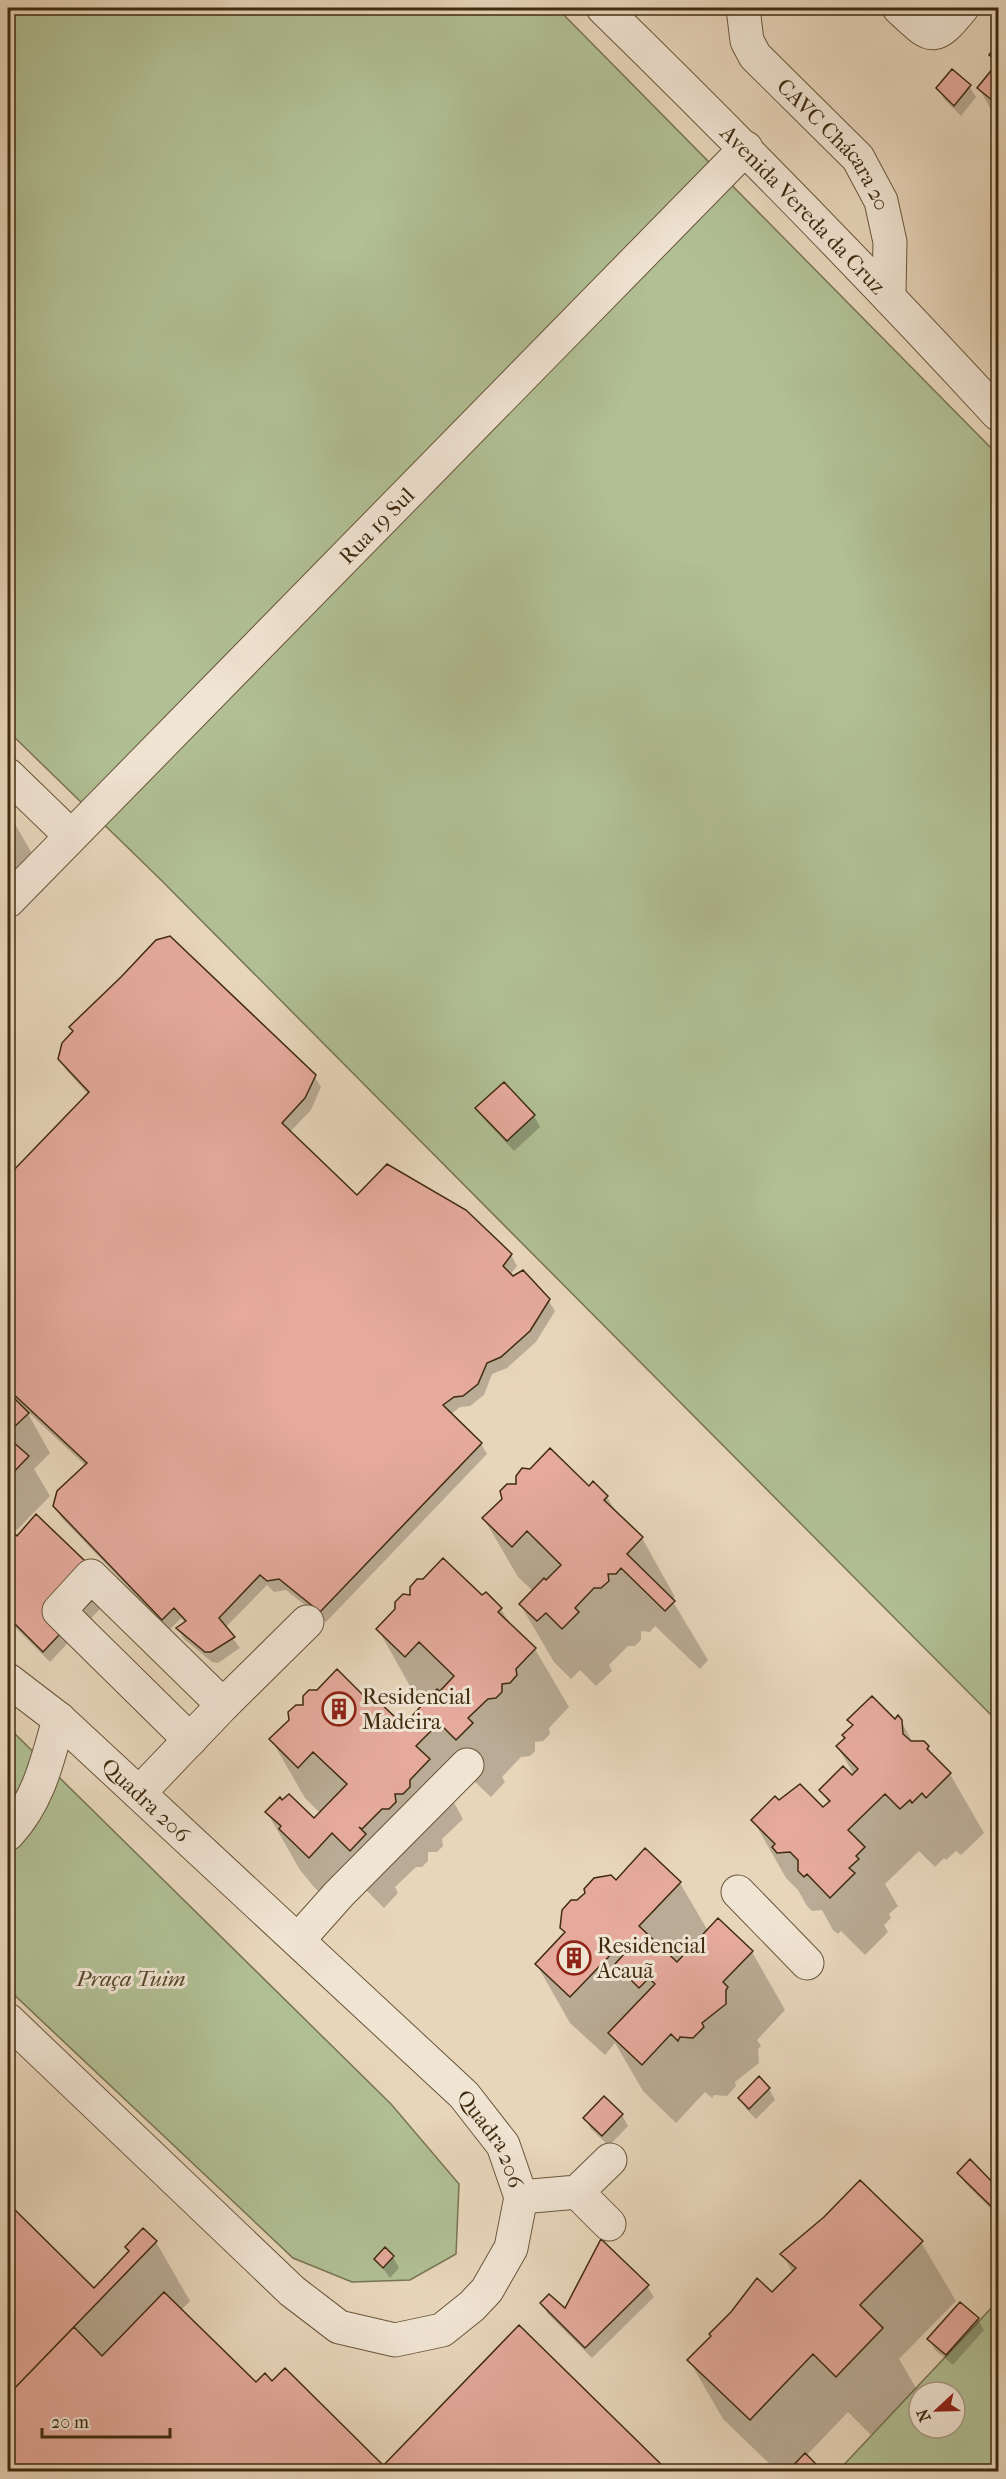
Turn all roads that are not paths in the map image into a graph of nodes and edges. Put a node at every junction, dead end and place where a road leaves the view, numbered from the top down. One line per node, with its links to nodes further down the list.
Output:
1 (603, 8): 5 (street, Avenida Vereda da Cruz)
2 (743, 8): 6 (street, CAVC Chácara 20)
3 (899, 8): 4 (street)
4 (962, 8)
5 (746, 148): 6 (street, Avenida Vereda da Cruz); 9 (street, Rua 19 Sul)
6 (889, 295): 7 (street, Avenida Vereda da Cruz)
7 (999, 414)
8 (8, 775): 9 (street)
9 (72, 836): 10 (street, Rua 19 Sul)
10 (8, 901)
11 (307, 1622): 13 (street)
12 (8, 1680): 14 (street, Quadra 206)
13 (223, 1705): 15 (street); 15 (street)
14 (59, 1719): 17 (street, Quadra 206); 18 (street)
15 (190, 1740): 17 (street)
16 (467, 1765): 20 (street)
17 (139, 1793): 20 (street, Quadra 206)
18 (8, 1834)
19 (738, 1892): 21 (street)
20 (298, 1940): 25 (street, Quadra 206)
21 (807, 1964)
22 (8, 2020): 25 (street, Quadra 206)
23 (609, 2160): 24 (street)
24 (577, 2192): 25 (street); 26 (street)
25 (521, 2197)
26 (609, 2223)

